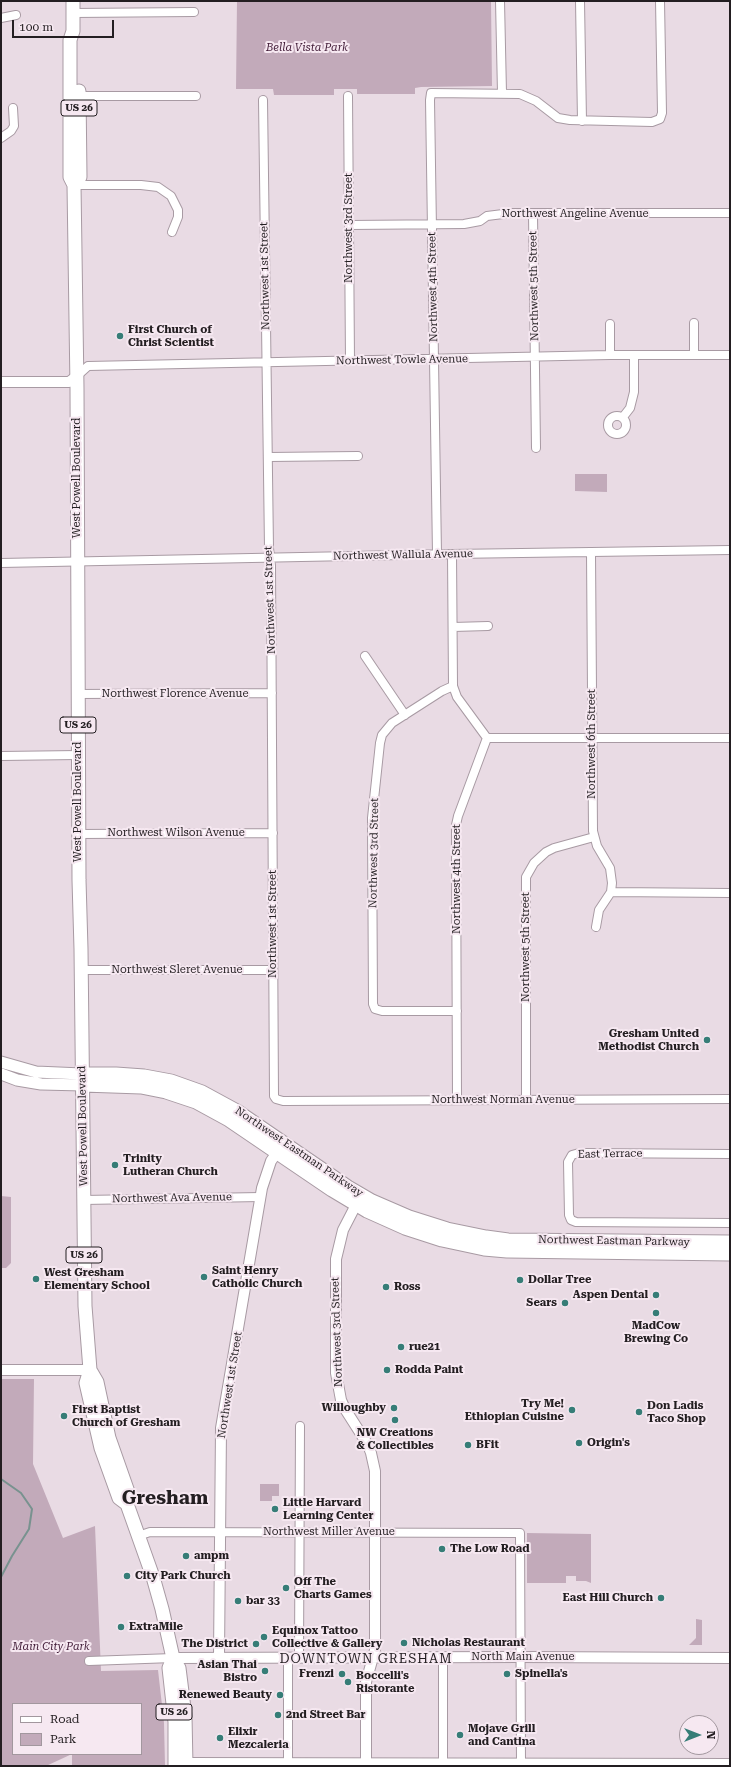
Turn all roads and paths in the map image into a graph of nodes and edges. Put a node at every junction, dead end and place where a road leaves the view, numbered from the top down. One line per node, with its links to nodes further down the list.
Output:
1 (500, 1): 8 (street)
2 (580, 1): 14 (street)
3 (660, 1): 14 (street)
4 (73, 7): 5 (street); 9 (main road, West Powell Boulevard / US 26)
5 (194, 12)
6 (16, 15): 7 (street)
7 (1, 18)
8 (502, 93): 14 (street); 19 (street, Northwest 4th Street)
9 (75, 96): 10 (street); 16 (main road, West Powell Boulevard / US 26)
10 (196, 96)
11 (348, 96): 20 (street, Northwest 3rd Street)
12 (263, 100): 31 (street, Northwest 1st Street)
13 (13, 108): 15 (street)
14 (582, 121)
15 (1, 138)
16 (74, 186): 21 (street); 32 (main road, West Powell Boulevard / US 26)
17 (730, 213): 18 (street, Northwest Angeline Avenue)
18 (533, 214): 19 (street, Northwest Angeline Avenue); 28 (street, Northwest 5th Street)
19 (433, 224): 20 (street, Northwest Angeline Avenue); 29 (street, Northwest 4th Street)
20 (349, 225): 30 (street, Northwest 3rd Street)
21 (172, 232)
22 (694, 323): 25 (street)
23 (610, 324): 24 (street)
24 (610, 355): 27 (street, Northwest Towle Avenue); 28 (street, Northwest Towle Avenue)
25 (694, 355): 26 (street, Northwest Towle Avenue); 27 (street, Northwest Towle Avenue)
26 (730, 355)
27 (634, 356): 34 (street)
28 (535, 357): 29 (street, Northwest Towle Avenue); 35 (street, Northwest 5th Street)
29 (434, 359): 30 (street, Northwest Towle Avenue); 40 (street, Northwest 4th Street)
30 (350, 361): 31 (street, Northwest Towle Avenue)
31 (266, 362): 32 (street, Northwest Towle Avenue); 37 (street, Northwest 1st Street)
32 (76, 376): 33 (street); 43 (main road, West Powell Boulevard / US 26)
33 (1, 382)
34 (623, 417)
35 (536, 448)
36 (358, 456): 37 (street)
37 (269, 457): 42 (street, Northwest 1st Street)
38 (730, 550): 39 (street, Northwest Wallula Avenue)
39 (591, 553): 41 (street, Northwest Wallula Avenue); 53 (street, Northwest 6th Street)
40 (437, 554): 41 (street, Northwest Wallula Avenue); 42 (street, Northwest Wallula Avenue)
41 (452, 554): 46 (street)
42 (271, 557): 43 (street, Northwest Wallula Avenue); 49 (street, Northwest 1st Street)
43 (77, 562): 44 (street, Northwest Wallula Avenue); 50 (main road, West Powell Boulevard / US 26)
44 (1, 563)
45 (488, 626): 46 (street)
46 (453, 627): 48 (street)
47 (365, 656): 51 (street)
48 (453, 686): 51 (street, Northwest 3rd Street); 52 (street)
49 (272, 693): 50 (street, Northwest Florence Avenue); 57 (street, Northwest 1st Street)
50 (77, 694): 55 (main road, West Powell Boulevard / US 26)
51 (405, 714): 65 (street, Northwest 3rd Street)
52 (487, 738): 53 (street); 65 (street, Northwest 4th Street)
53 (592, 738): 54 (street); 59 (street, Northwest 6th Street)
54 (730, 738)
55 (78, 755): 56 (street); 58 (main road, West Powell Boulevard / US 26)
56 (1, 756)
57 (273, 833): 58 (street, Northwest Wilson Avenue); 64 (street, Northwest 1st Street)
58 (78, 834): 63 (main road, West Powell Boulevard / US 26)
59 (594, 837): 60 (street, Northwest 6th Street); 71 (street, Northwest 5th Street)
60 (610, 892): 61 (street); 62 (street, Northwest 6th Street)
61 (730, 892)
62 (596, 927)
63 (81, 970): 64 (street, Northwest Sleret Avenue); 68 (main road, West Powell Boulevard / US 26)
64 (273, 970): 69 (street, Northwest 1st Street)
65 (457, 1011): 70 (street, Northwest 4th Street)
66 (1, 1062): 68 (main road)
67 (1, 1074): 68 (main road)
68 (82, 1080): 73 (main road, Northwest Eastman Parkway); 76 (main road, West Powell Boulevard / US 26)
69 (276, 1099): 70 (street, Northwest Norman Avenue)
70 (457, 1100): 71 (street, Northwest Norman Avenue)
71 (526, 1100): 72 (street, Northwest Norman Avenue)
72 (730, 1100)
73 (280, 1148): 75 (street, Northwest 1st Street); 77 (main road, Northwest Eastman Parkway)
74 (730, 1154): 78 (street, East Terrace)
75 (260, 1197): 76 (street, Northwest Ava Avenue); 84 (street, Northwest 1st Street)
76 (83, 1200): 82 (main road, West Powell Boulevard / US 26)
77 (358, 1200): 79 (main road, Northwest Eastman Parkway); 80 (main road, Northwest Eastman Parkway); 85 (street, Northwest 3rd Street)
78 (730, 1223)
79 (730, 1242)
80 (730, 1254)
81 (1, 1370): 82 (street)
82 (90, 1370): 87 (main road, West Powell Boulevard / US 26)
83 (300, 1426): 86 (street)
84 (220, 1532): 86 (street, Northwest Miller Avenue); 87 (street, Northwest Miller Avenue); 89 (street, Northwest 1st Street)
85 (376, 1532): 86 (street, Northwest Miller Avenue); 88 (street, Northwest Miller Avenue); 92 (street, Northwest 3rd Street)
86 (299, 1533): 91 (street)
87 (138, 1536): 94 (main road, West Powell Boulevard / US 26)
88 (520, 1656): 93 (street, North Main Avenue); 95 (street, North Main Avenue); 101 (street)
89 (219, 1657): 90 (street, North Main Avenue); 94 (street, North Main Avenue)
90 (288, 1657): 91 (street, North Main Avenue); 98 (street)
91 (299, 1657): 92 (street, North Main Avenue)
92 (373, 1657): 93 (street, North Main Avenue); 99 (street, Northwest 3rd Street)
93 (443, 1657): 100 (street)
94 (173, 1658): 96 (street); 102 (main road, US 26); 102 (main road, US 26)
95 (730, 1658)
96 (89, 1661)
97 (730, 1763): 101 (street)
98 (288, 1764): 99 (street); 102 (street)
99 (366, 1764): 100 (street)
100 (443, 1764): 101 (street)
101 (521, 1764)
102 (183, 1765)

